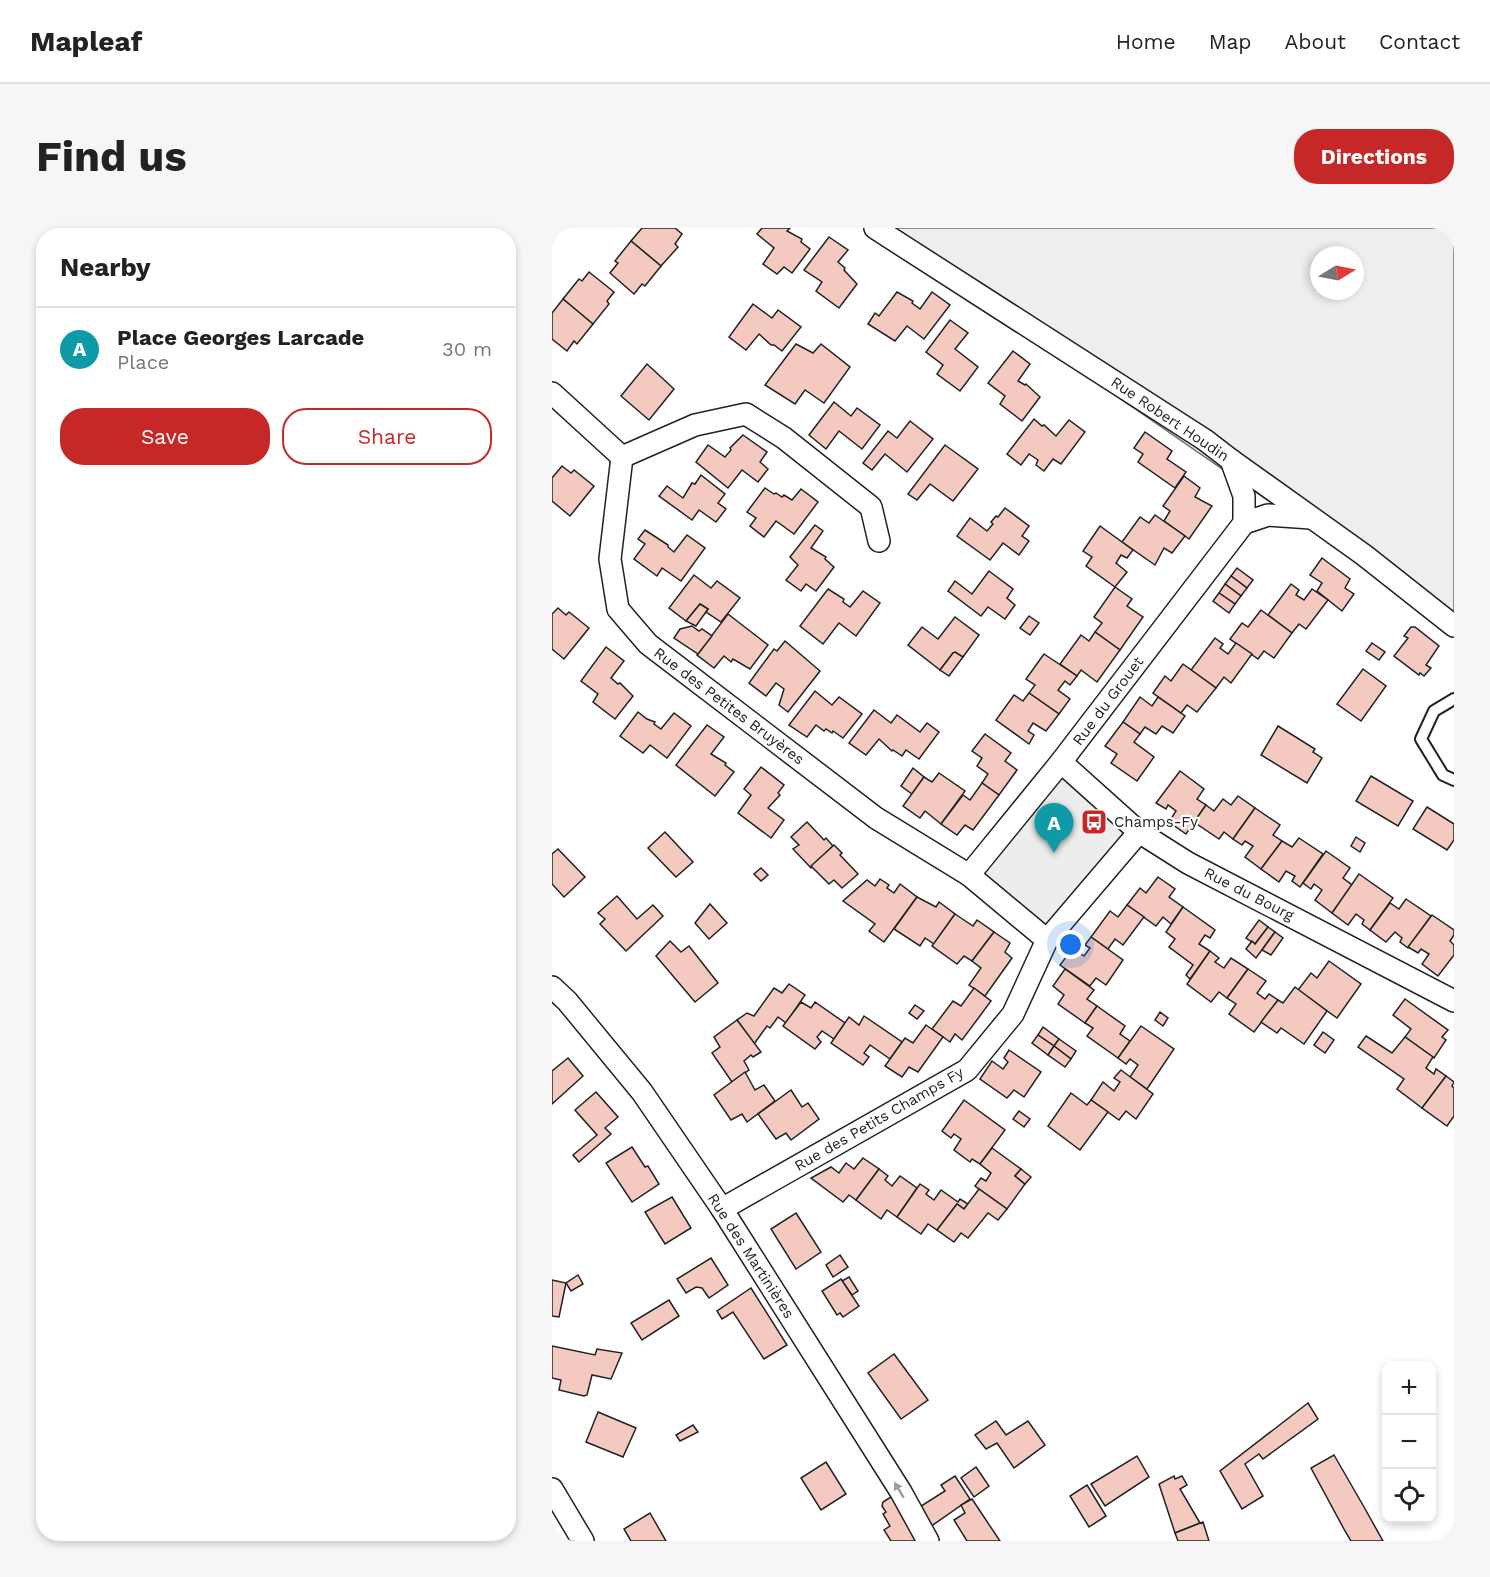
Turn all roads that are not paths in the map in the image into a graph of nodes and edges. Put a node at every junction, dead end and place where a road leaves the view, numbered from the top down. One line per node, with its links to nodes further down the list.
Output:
1 (875, 228): 4 (street, Rue Robert Houdin)
2 (552, 393): 3 (street)
3 (622, 457): 7 (street); 13 (street, Rue des Petites Bruyères)
4 (1231, 460): 5 (street, Rue Robert Houdin); 6 (street)
5 (1312, 518): 6 (street); 8 (street, Rue Robert Houdin)
6 (1244, 523): 10 (street, Rue du Grouet)
7 (879, 542)
8 (1454, 626)
9 (1454, 699): 11 (lane)
10 (1062, 762): 12 (street, Rue du Bourg); 13 (street, Rue du Grouet)
11 (1454, 780)
12 (1139, 832): 14 (street, Rue des Petits Champs Fy); 16 (street, Rue du Bourg)
13 (969, 875): 14 (street, Rue des Petites Bruyères)
14 (1047, 940): 17 (street, Rue des Petits Champs Fy)
15 (552, 987): 17 (street, Rue des Martinières)
16 (1454, 1001)
17 (722, 1209): 20 (street, Rue des Martinières, one-way to 17)
18 (552, 1489): 19 (street)
19 (584, 1541)
20 (928, 1541)

